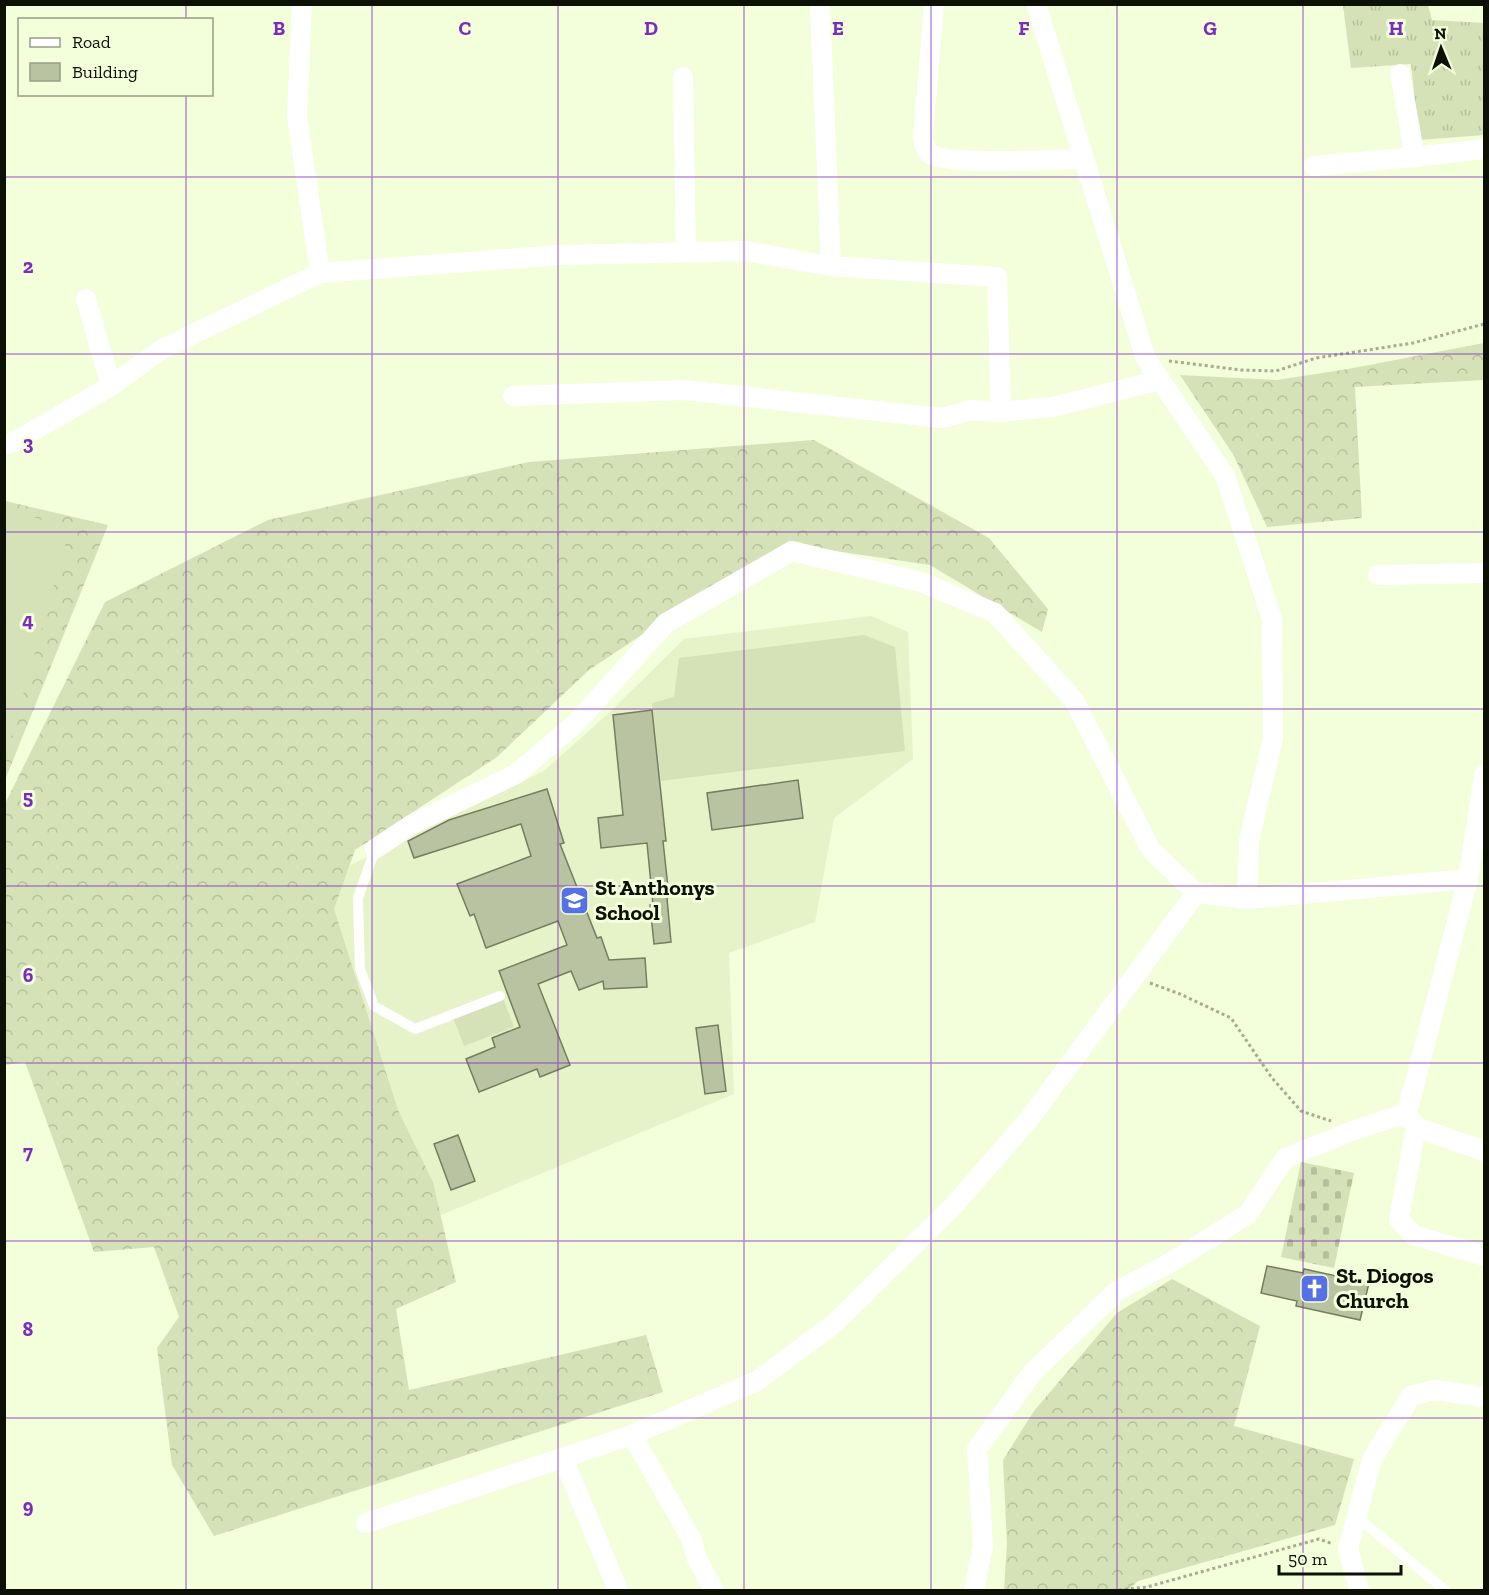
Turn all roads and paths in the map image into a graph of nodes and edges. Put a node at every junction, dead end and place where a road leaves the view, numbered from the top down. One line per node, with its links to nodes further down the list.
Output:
1 (302, 4): 13 (street)
2 (820, 4): 12 (street)
3 (934, 4): 9 (street)
4 (1036, 4): 9 (street)
5 (1400, 74): 8 (street)
6 (683, 77): 11 (street)
7 (1485, 149): 8 (street)
8 (1415, 157): 10 (street)
9 (1084, 159): 16 (street)
10 (1314, 166)
11 (686, 252): 12 (street); 13 (street)
12 (831, 266): 20 (street)
13 (320, 273): 18 (street)
14 (86, 299): 18 (street)
15 (1485, 324): 16 (path)
16 (1146, 358): 17 (street)
17 (1160, 380): 20 (street); 29 (street)
18 (111, 386): 21 (street)
19 (513, 396): 20 (street)
20 (1001, 412)
21 (4, 445)
22 (1485, 573): 23 (street)
23 (1378, 575)
24 (1485, 776): 25 (street)
25 (1480, 836): 27 (street)
26 (375, 849): 28 (street); 31 (lane)
27 (1468, 879): 29 (street); 32 (street)
28 (1197, 893): 29 (street); 30 (street)
29 (1247, 899)
30 (1134, 978): 33 (path); 37 (street)
31 (500, 996)
32 (1412, 1120): 33 (street); 34 (street); 35 (street)
33 (1355, 1130): 44 (street)
34 (1485, 1151)
35 (1485, 1256)
36 (1485, 1397): 39 (street)
37 (632, 1435): 38 (street); 43 (street)
38 (564, 1458): 40 (street); 42 (street)
39 (1357, 1517): 41 (street); 47 (lane)
40 (366, 1523)
41 (1348, 1549): 45 (path); 46 (street)
42 (611, 1589)
43 (714, 1590)
44 (968, 1590)
45 (1119, 1590)
46 (1359, 1590)
47 (1445, 1590)

